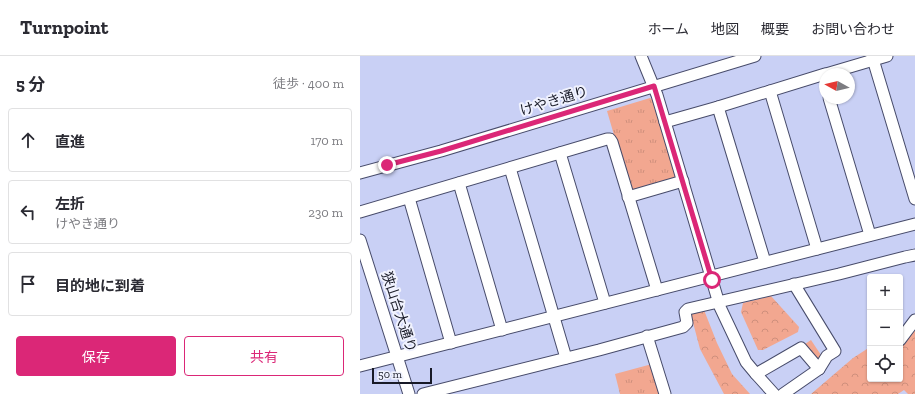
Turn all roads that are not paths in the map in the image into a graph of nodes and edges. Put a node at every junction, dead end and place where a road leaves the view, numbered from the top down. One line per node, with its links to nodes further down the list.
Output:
1 (641, 56): 7 (street)
2 (756, 56): 7 (street, けやき通り)
3 (887, 56): 4 (street)
4 (873, 58): 5 (street); 19 (street)
5 (848, 68)
6 (819, 79): 8 (street)
7 (654, 86): 11 (street); 14 (street, けやき通り)
8 (770, 91): 10 (street); 24 (street)
9 (831, 104): 22 (street)
10 (718, 107): 11 (street); 26 (street)
11 (665, 122): 15 (street)
12 (560, 153): 13 (street); 17 (street); 31 (street)
13 (510, 168): 16 (street); 32 (street)
14 (360, 173)
15 (683, 181): 17 (street); 27 (street)
16 (459, 183): 18 (street); 34 (street)
17 (628, 197): 29 (street)
18 (409, 198): 20 (street); 37 (street)
19 (915, 199)
20 (360, 212)
21 (915, 224): 22 (street)
22 (870, 235): 24 (street)
23 (360, 240): 38 (street, 狭山台大通り)
24 (817, 249): 26 (street)
25 (915, 255): 28 (street)
26 (765, 262): 27 (street)
27 (711, 276): 29 (street); 30 (street)
28 (794, 284): 30 (street); 41 (street)
29 (657, 290): 31 (street)
30 (719, 302): 35 (street); 42 (street)
31 (605, 303): 32 (street)
32 (554, 316): 34 (street); 39 (street)
33 (915, 320): 36 (street)
34 (502, 330): 37 (street)
35 (647, 336): 39 (street); 46 (street)
36 (903, 336)
37 (451, 343): 38 (street)
38 (397, 356): 40 (street); 44 (street, 狭山台大通り)
39 (566, 358): 43 (street)
40 (360, 366)
41 (819, 369): 42 (street); 48 (street)
42 (756, 374): 47 (street)
43 (457, 390): 45 (street)
44 (409, 394)
45 (423, 394)
46 (665, 394)
47 (774, 394)
48 (783, 394)

